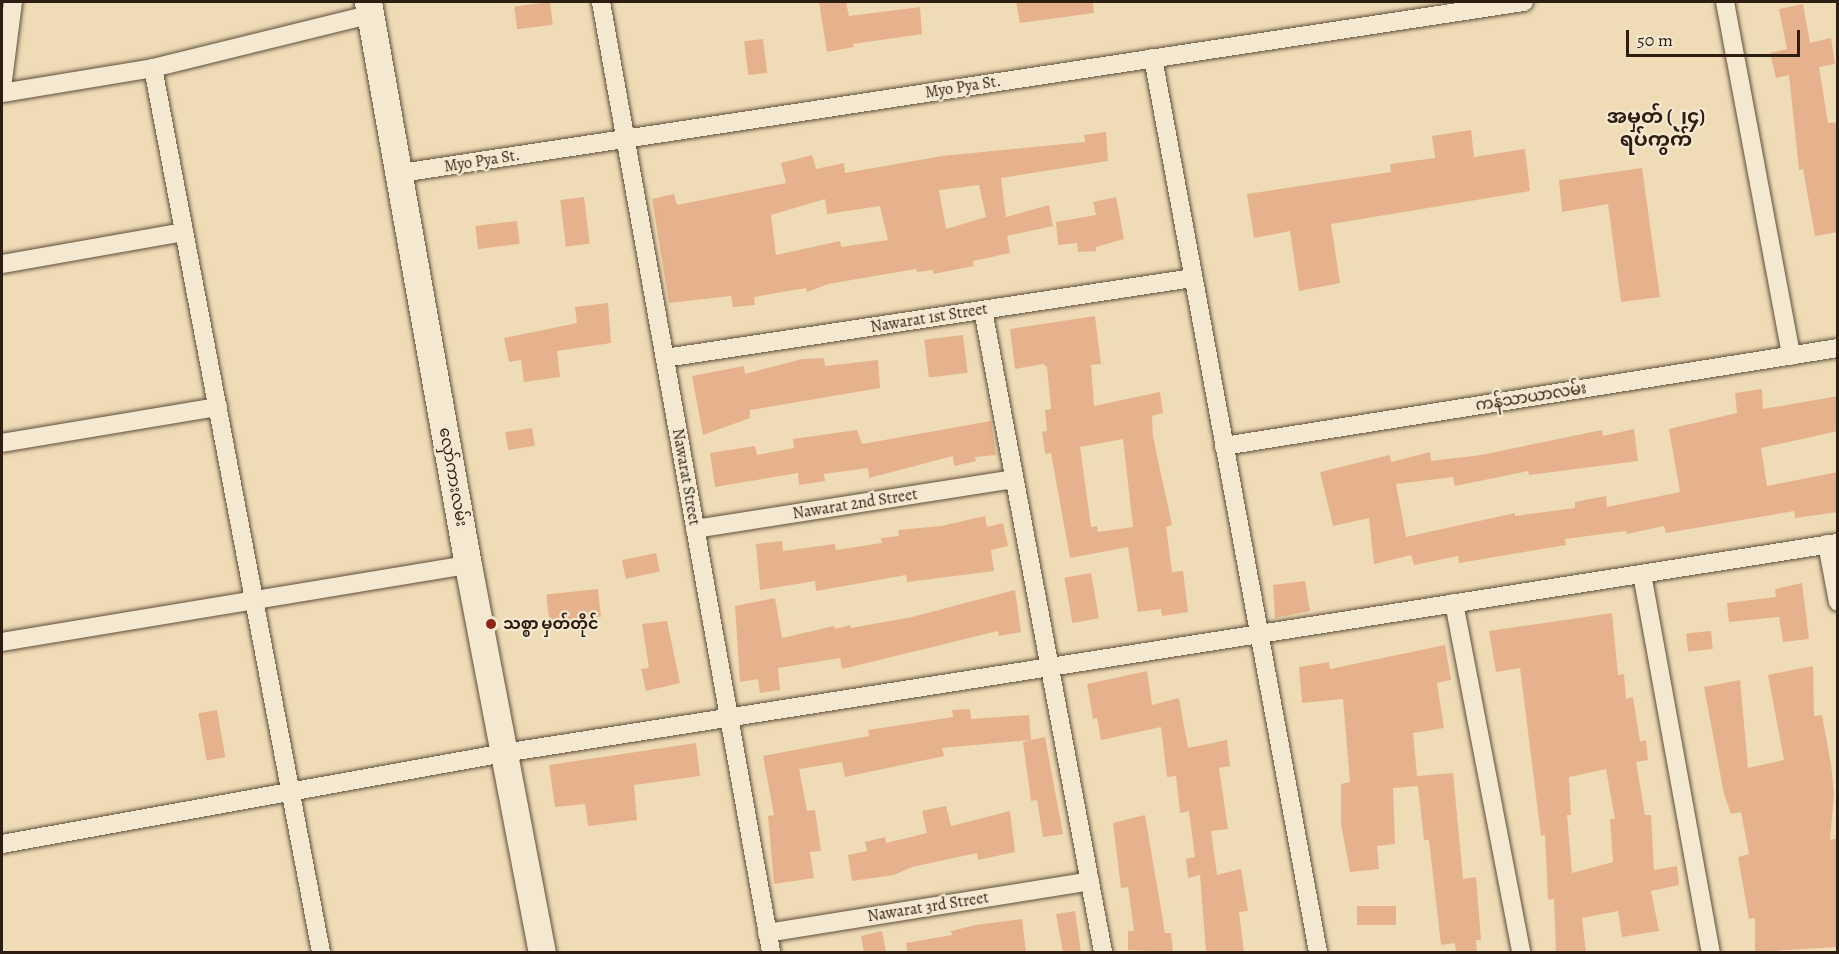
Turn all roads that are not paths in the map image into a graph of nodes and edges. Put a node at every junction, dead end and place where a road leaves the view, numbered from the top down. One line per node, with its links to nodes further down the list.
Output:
1 (13, 2): 9 (street)
2 (601, 2): 11 (street, Nawarat Street)
3 (1524, 2): 5 (street, Myo Pya St.)
4 (1725, 2): 18 (street)
5 (1503, 3): 7 (street, Myo Pya St.)
6 (371, 8): 8 (street); 12 (main road, လှော်ကားလမ်း)
7 (1152, 58): 11 (street, Myo Pya St.); 15 (street)
8 (153, 68): 10 (street); 13 (street)
9 (2, 88)
10 (2, 93)
11 (626, 139): 12 (street, Myo Pya St.); 19 (street, Nawarat Street)
12 (401, 173): 26 (main road, လှော်ကားလမ်း)
13 (184, 232): 14 (street); 20 (street)
14 (2, 264)
15 (1193, 278): 16 (street, Nawarat 1st Street); 22 (street)
16 (982, 309): 19 (street, Nawarat 1st Street); 23 (street)
17 (1838, 348): 18 (street, ကန်သာယာလမ်း)
18 (1791, 356): 22 (street, ကန်သာယာလမ်း)
19 (665, 358): 24 (street, Nawarat Street)
20 (218, 407): 21 (street); 28 (street)
21 (2, 443)
22 (1224, 446): 31 (street)
23 (1014, 479): 24 (street, Nawarat 2nd Street); 33 (street)
24 (695, 529): 34 (street, Nawarat Street)
25 (1832, 544): 27 (street); 29 (street)
26 (468, 565): 28 (street); 35 (main road, လှော်ကားလမ်း)
27 (1642, 574): 30 (street); 46 (street)
28 (255, 600): 32 (street); 36 (street)
29 (1838, 602)
30 (1455, 603): 31 (street); 45 (street)
31 (1259, 633): 33 (street); 44 (street)
32 (2, 642)
33 (1050, 667): 34 (street); 38 (street)
34 (729, 717): 35 (street); 39 (street, Nawarat Street)
35 (504, 753): 36 (street); 41 (main road, လှော်ကားလမ်း)
36 (291, 792): 37 (street); 40 (street)
37 (2, 844)
38 (1090, 881): 39 (street, Nawarat 3rd Street); 43 (street)
39 (767, 933): 42 (street, Nawarat Street)
40 (321, 952)
41 (542, 952)
42 (771, 952)
43 (1103, 952)
44 (1318, 952)
45 (1521, 952)
46 (1710, 952)

